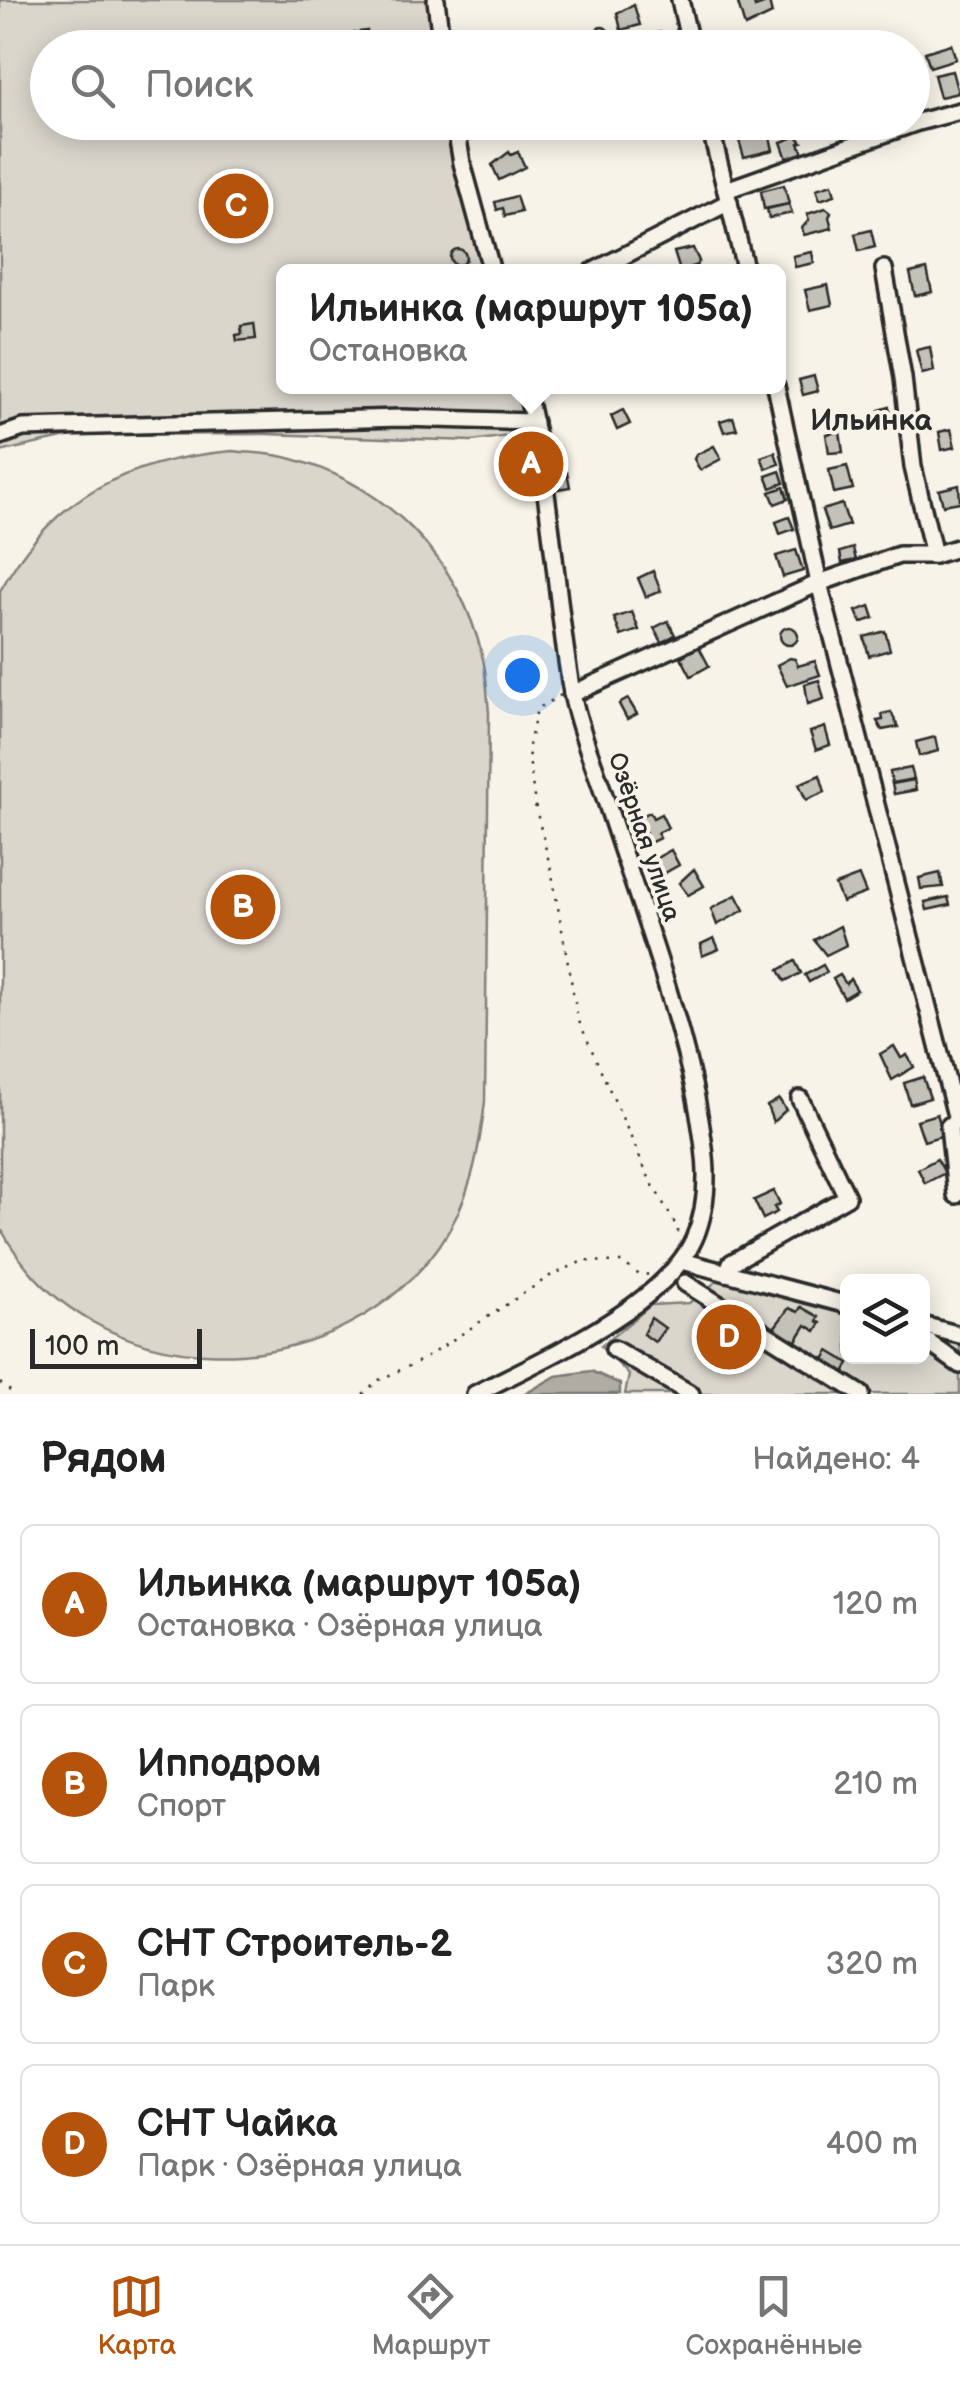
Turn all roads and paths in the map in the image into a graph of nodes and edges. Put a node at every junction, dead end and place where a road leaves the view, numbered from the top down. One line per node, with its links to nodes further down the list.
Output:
1 (436, 0): 3 (street)
2 (680, 0): 4 (street)
3 (440, 30)
4 (688, 30)
5 (960, 111): 6 (street)
6 (930, 119)
7 (458, 140): 11 (street)
8 (714, 140): 10 (street)
9 (872, 140): 10 (street)
10 (728, 196): 12 (street); 13 (street)
11 (490, 264)
12 (606, 264)
13 (744, 264)
14 (884, 268): 20 (street)
15 (527, 394): 17 (street, Озёрная улица)
16 (778, 394): 21 (street)
17 (534, 422): 18 (street); 22 (street, Озёрная улица)
18 (0, 436)
19 (960, 548): 20 (street)
20 (934, 556): 21 (street)
21 (820, 584): 22 (street); 24 (street)
22 (572, 694): 26 (path); 27 (street, Озёрная улица)
23 (800, 1100): 29 (street)
24 (958, 1120): 25 (street)
25 (956, 1195)
26 (678, 1241)
27 (682, 1261): 29 (street); 40 (street)
28 (658, 1271): 39 (path)
29 (726, 1273): 31 (street)
30 (685, 1283): 42 (street)
31 (840, 1303)
32 (930, 1327): 33 (street)
33 (960, 1335)
34 (930, 1344): 36 (street)
35 (614, 1349): 41 (street)
36 (960, 1365)
37 (0, 1383): 38 (path)
38 (14, 1394)
39 (363, 1394)
40 (475, 1394)
41 (691, 1394)
42 (861, 1394)

